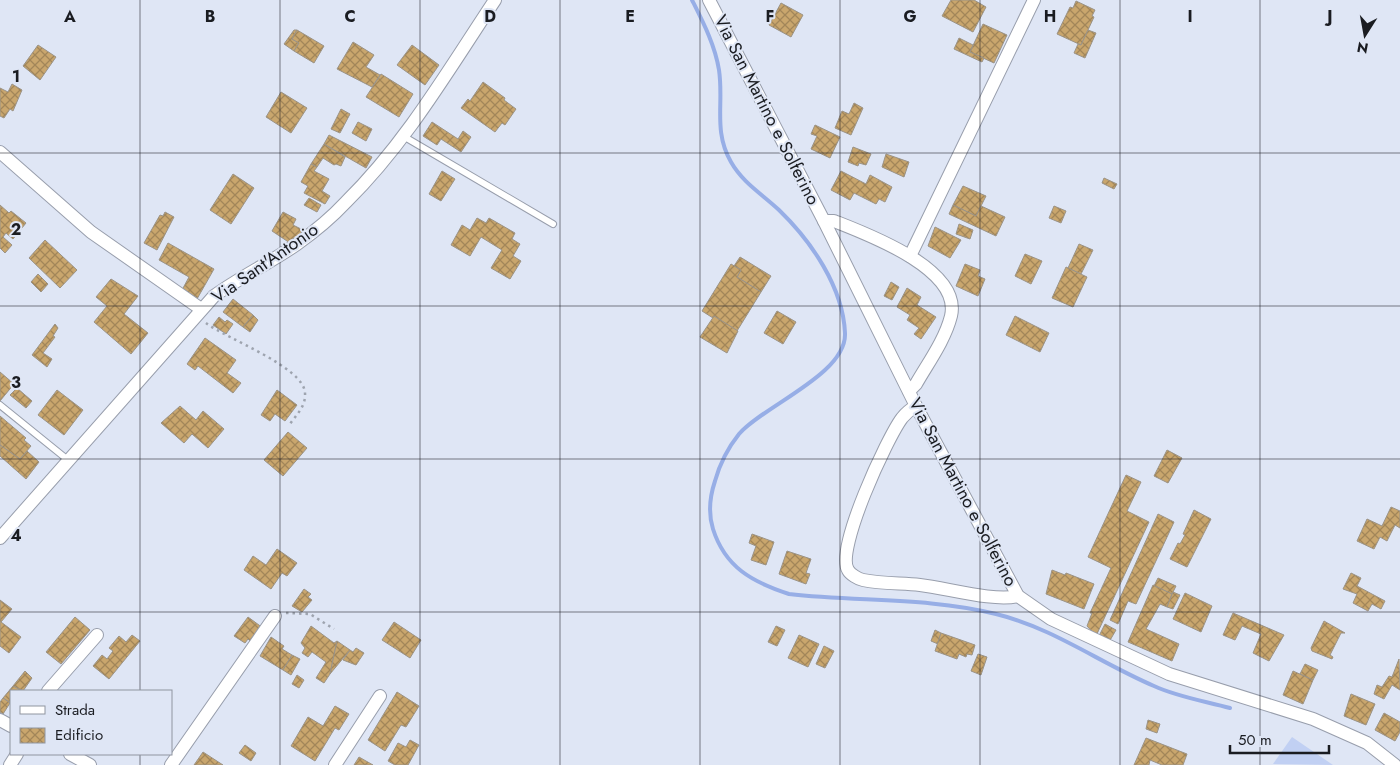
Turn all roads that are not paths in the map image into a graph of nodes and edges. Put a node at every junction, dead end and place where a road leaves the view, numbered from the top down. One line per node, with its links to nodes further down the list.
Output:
1 (495, 0): 4 (street, Via Sant'Antonio)
2 (709, 0): 6 (street, Via San Martino e Solferino)
3 (1034, 0): 8 (street)
4 (403, 136): 7 (lane); 9 (street, Via Sant'Antonio)
5 (0, 152): 9 (street)
6 (824, 221): 8 (street, Via San Martino e Solferino); 10 (street, Via San Martino e Solferino)
7 (553, 224)
8 (910, 256): 10 (street, Via San Martino e Solferino)
9 (198, 312): 13 (street, Via Sant'Antonio)
10 (909, 391): 12 (street, Via San Martino e Solferino)
11 (0, 405): 13 (lane)
12 (916, 406): 15 (street, Via San Martino e Solferino); 15 (street)
13 (68, 460): 14 (street, Via Sant'Antonio)
14 (0, 538)
15 (1018, 596): 24 (street, Via San Martino e Solferino)
16 (275, 616): 22 (street)
17 (97, 635): 18 (street)
18 (49, 690)
19 (380, 696): 23 (street)
20 (72, 755): 21 (street)
21 (90, 765)
22 (171, 765)
23 (335, 765)
24 (1395, 765)

